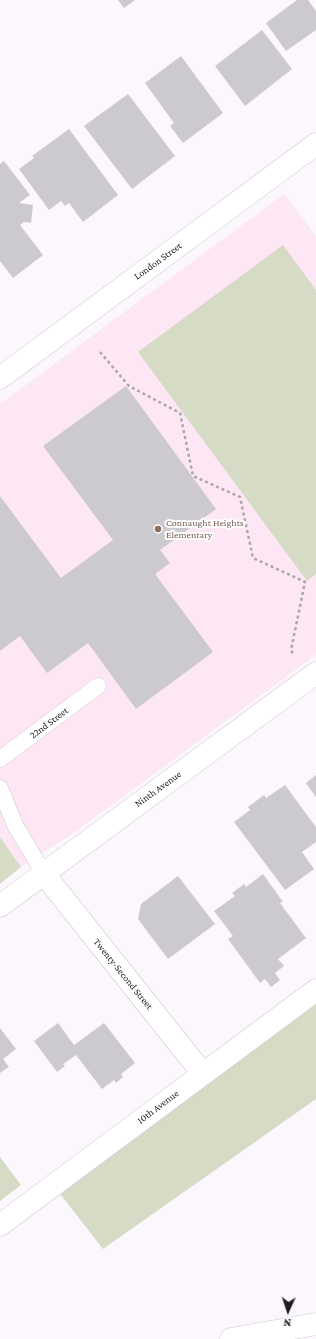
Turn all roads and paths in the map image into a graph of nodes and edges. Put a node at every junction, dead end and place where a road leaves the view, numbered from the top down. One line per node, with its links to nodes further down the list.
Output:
1 (316, 144): 3 (street, London Street)
2 (100, 352): 4 (path)
3 (0, 378)
4 (296, 660)
5 (316, 673): 9 (street, Ninth Avenue)
6 (98, 686): 7 (lane, 22nd Street)
7 (0, 759)
8 (0, 788): 9 (lane)
9 (44, 874): 10 (street, Ninth Avenue); 12 (street, Twenty-Second Street)
10 (0, 906)
11 (316, 990): 12 (street, 10th Avenue)
12 (203, 1074): 13 (street, 10th Avenue)
13 (0, 1225)
14 (316, 1324): 15 (street)
15 (231, 1339)

